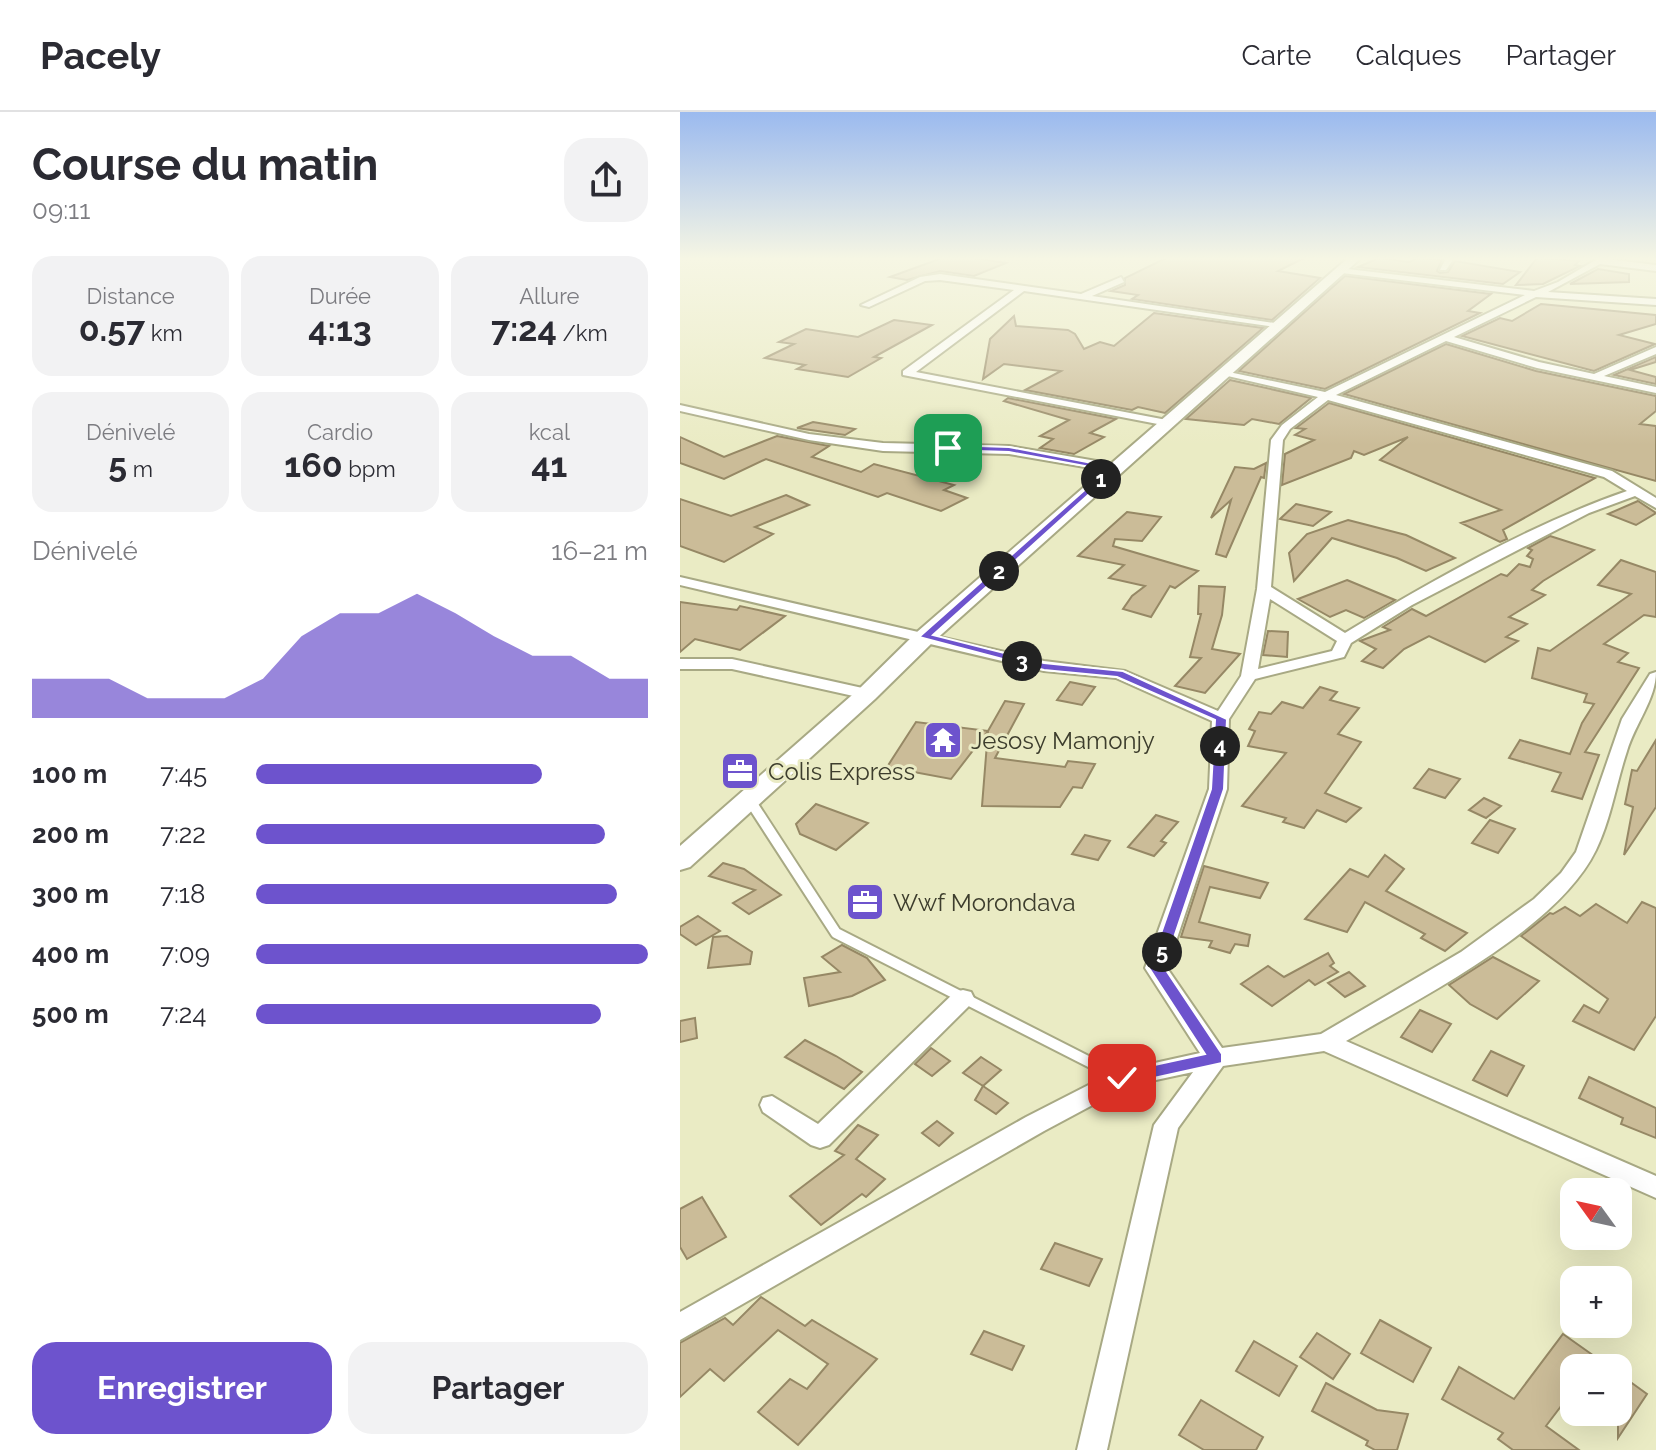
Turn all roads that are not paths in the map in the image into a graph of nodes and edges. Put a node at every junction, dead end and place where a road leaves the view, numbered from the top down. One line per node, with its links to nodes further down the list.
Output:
1 (976, 320): 13 (street)
2 (1249, 320): 5 (street)
3 (1280, 320): 5 (main road)
4 (1484, 320): 6 (street)
5 (1276, 324): 8 (main road)
6 (1449, 339): 9 (street); 11 (street)
7 (1656, 350): 9 (street)
8 (1223, 372): 11 (street); 13 (main road)
9 (1598, 375): 10 (street)
10 (1656, 390)
11 (1326, 396): 15 (street); 18 (street)
12 (680, 408): 14 (street)
13 (1168, 423): 14 (main road)
14 (1114, 468): 19 (main road)
15 (1636, 492): 16 (street); 20 (street)
16 (1656, 504)
17 (680, 581): 19 (street)
18 (1264, 589): 20 (street); 22 (street)
19 (925, 637): 24 (main road); 25 (street)
20 (1345, 640): 22 (street)
21 (680, 664): 24 (street)
22 (1249, 676): 25 (street)
23 (1656, 677): 29 (street)
24 (867, 694): 26 (main road)
25 (1221, 719): 30 (street)
26 (749, 799): 27 (main road); 28 (lane)
27 (680, 861)
28 (963, 998): 31 (lane); 32 (street)
29 (1326, 1042): 30 (street); 33 (street)
30 (1216, 1058): 31 (street); 35 (street)
31 (1122, 1078): 34 (street)
32 (772, 1105)
33 (1656, 1187)
34 (680, 1327)
35 (1092, 1450)

